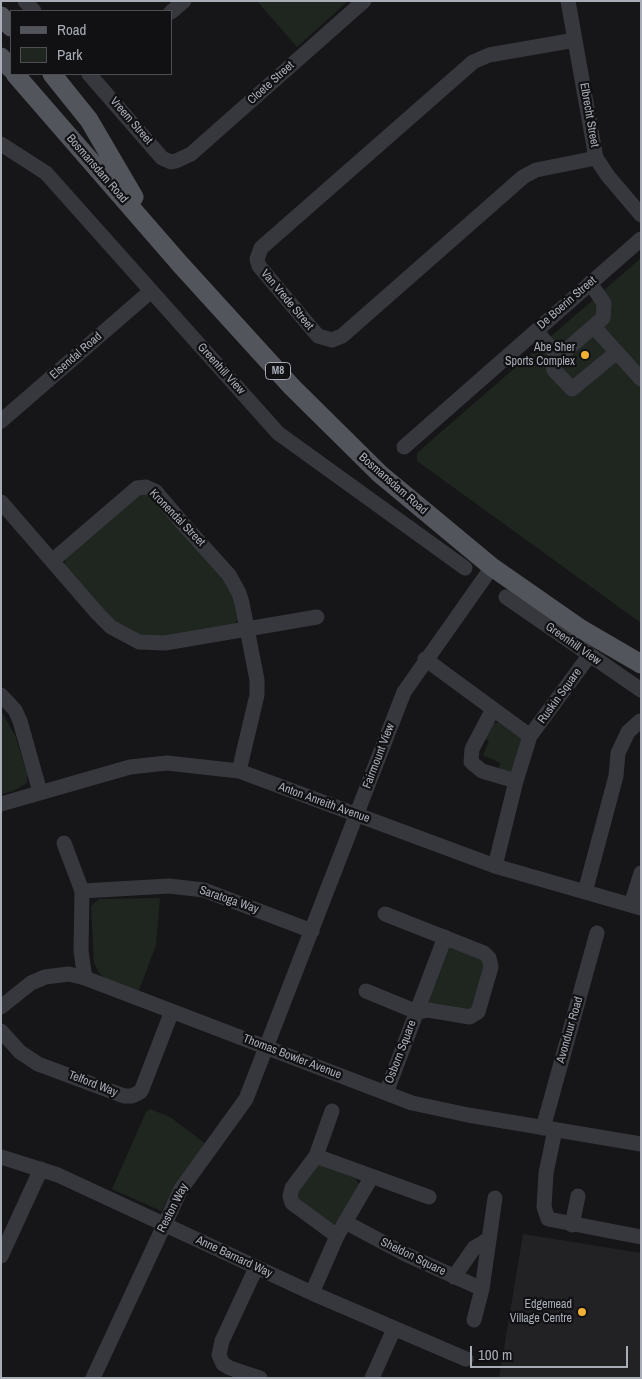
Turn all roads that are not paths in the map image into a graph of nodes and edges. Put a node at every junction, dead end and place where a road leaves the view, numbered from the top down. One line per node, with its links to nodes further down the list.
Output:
1 (184, 1): 4 (street)
2 (364, 1): 15 (street, Cloete Street)
3 (568, 1): 7 (street, Elbrecht Street)
4 (172, 11)
5 (1, 16): 6 (main road)
6 (10, 26)
7 (575, 40): 14 (street, Elbrecht Street); 14 (street, Van Vrede Street)
8 (1, 57): 9 (main road)
9 (10, 68)
10 (16, 75): 18 (main road, Bosmansdam Road / M8)
11 (53, 75): 18 (main road, Bosmansdam Road / M8)
12 (94, 75): 15 (street, Vreem Street)
13 (1, 144): 20 (street, Greenhill View)
14 (596, 158): 16 (street, Elbrecht Street)
15 (176, 161)
16 (641, 215)
17 (641, 239): 19 (street, De Boerin Street)
18 (180, 264): 30 (main road, Bosmansdam Road / M8)
19 (590, 283): 21 (street); 22 (street, De Boerin Street)
20 (150, 291): 26 (street, Elsendal Road); 31 (street, Greenhill View)
21 (594, 327): 23 (street); 24 (street)
22 (536, 331): 24 (street); 27 (street, De Boerin Street)
23 (617, 352): 24 (street); 25 (street)
24 (559, 357)
25 (641, 379)
26 (1, 422)
27 (404, 448)
28 (1, 502): 29 (street)
29 (52, 561): 34 (street); 34 (street, Kronendal Street)
30 (492, 567): 36 (street, Fairmount View); 37 (main road, Bosmansdam Road / M8)
31 (465, 568)
32 (506, 597): 35 (street, Greenhill View)
33 (317, 617): 34 (street)
34 (248, 630): 43 (street, Kronendal Street)
35 (589, 656): 38 (street, Greenhill View); 42 (street, Ruskin Square)
36 (425, 660): 40 (street, Ruskin Square); 47 (street, Fairmount View)
37 (641, 664)
38 (641, 690)
39 (1, 695): 45 (street)
40 (493, 709): 42 (street, Ruskin Square); 44 (street)
41 (640, 721): 52 (street)
42 (530, 736): 44 (street, Ruskin Square)
43 (239, 771): 45 (street, Anton Anreith Avenue); 47 (street, Anton Anreith Avenue)
44 (516, 781): 49 (street, Ruskin Square)
45 (40, 792): 46 (street, Anton Anreith Avenue)
46 (1, 804)
47 (356, 814): 49 (street, Anton Anreith Avenue); 55 (street, Fairmount View)
48 (64, 843): 51 (street)
49 (495, 866): 52 (street, Anton Anreith Avenue)
50 (641, 873): 53 (street)
51 (82, 891): 55 (street, Saratoga Way); 58 (street)
52 (585, 892): 53 (street, Anton Anreith Avenue)
53 (636, 907)
54 (385, 914): 57 (street, Osborn Square)
55 (312, 931): 64 (street, Fairmount View)
56 (597, 933): 67 (street, Avonduur Road)
57 (445, 938): 62 (street, Osborn Square); 62 (street, Osborn Square)
58 (85, 978): 60 (street); 61 (street, Thomas Bowler Avenue)
59 (366, 991): 62 (street, Osborn Square)
60 (1, 1007)
61 (172, 1011): 63 (street, Telford Way); 64 (street, Thomas Bowler Avenue)
62 (417, 1012): 65 (street, Osborn Square)
63 (1, 1031)
64 (267, 1047): 65 (street, Thomas Bowler Avenue); 77 (street, Reston Way)
65 (386, 1093): 67 (street, Thomas Bowler Avenue)
66 (332, 1110): 69 (street)
67 (549, 1129): 68 (street, Thomas Bowler Avenue); 78 (street, Avonduur Road)
68 (641, 1144)
69 (316, 1156): 72 (street); 79 (street)
70 (1, 1157): 71 (street, Anne Barnard Way)
71 (41, 1169): 77 (street, Anne Barnard Way); 82 (street)
72 (372, 1178): 74 (street); 76 (street)
73 (578, 1196): 78 (street)
74 (429, 1197)
75 (495, 1198): 81 (street)
76 (345, 1222): 79 (street); 84 (street, Sheldon Square)
77 (164, 1225): 83 (street, Anne Barnard Way); 90 (street, Reston Way)
78 (572, 1225): 80 (street)
79 (337, 1236): 86 (street)
80 (641, 1236)
81 (489, 1239): 84 (street); 85 (street)
82 (1, 1256)
83 (256, 1268): 86 (street, Anne Barnard Way); 91 (street)
84 (454, 1277): 85 (street, Sheldon Square)
85 (482, 1289): 87 (street)
86 (312, 1293): 88 (street, Anne Barnard Way)
87 (474, 1320)
88 (394, 1329): 89 (street, Anne Barnard Way); 92 (street)
89 (466, 1359)
90 (94, 1378)
91 (260, 1378)
92 (372, 1378)

